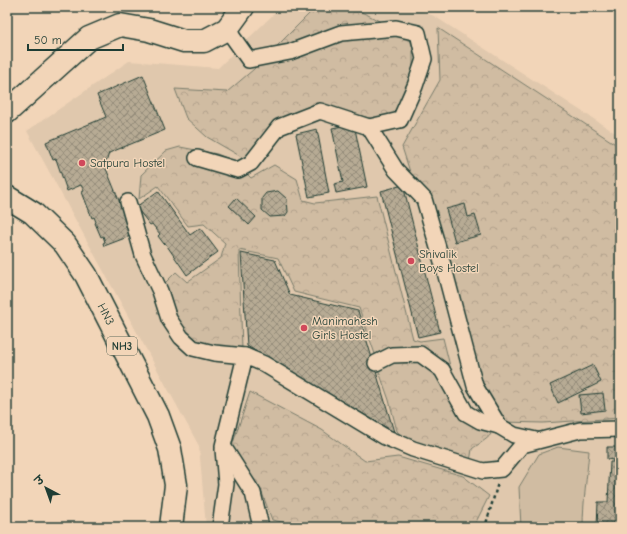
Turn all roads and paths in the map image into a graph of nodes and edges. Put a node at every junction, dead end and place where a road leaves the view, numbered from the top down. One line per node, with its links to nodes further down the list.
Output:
1 (243, 7): 2 (highway)
2 (227, 29): 3 (highway); 4 (street)
3 (7, 112)
4 (369, 127): 5 (street); 10 (street)
5 (197, 158)
6 (7, 197): 15 (highway, HN3 / NH3)
7 (128, 202): 8 (street)
8 (245, 356): 13 (street); 14 (street)
9 (376, 363): 10 (street)
10 (499, 426): 12 (street)
11 (620, 429): 12 (street)
12 (538, 440): 14 (street)
13 (222, 446): 16 (street); 17 (street)
14 (502, 469): 18 (path)
15 (171, 527)
16 (220, 527)
17 (261, 527)
18 (483, 527)

